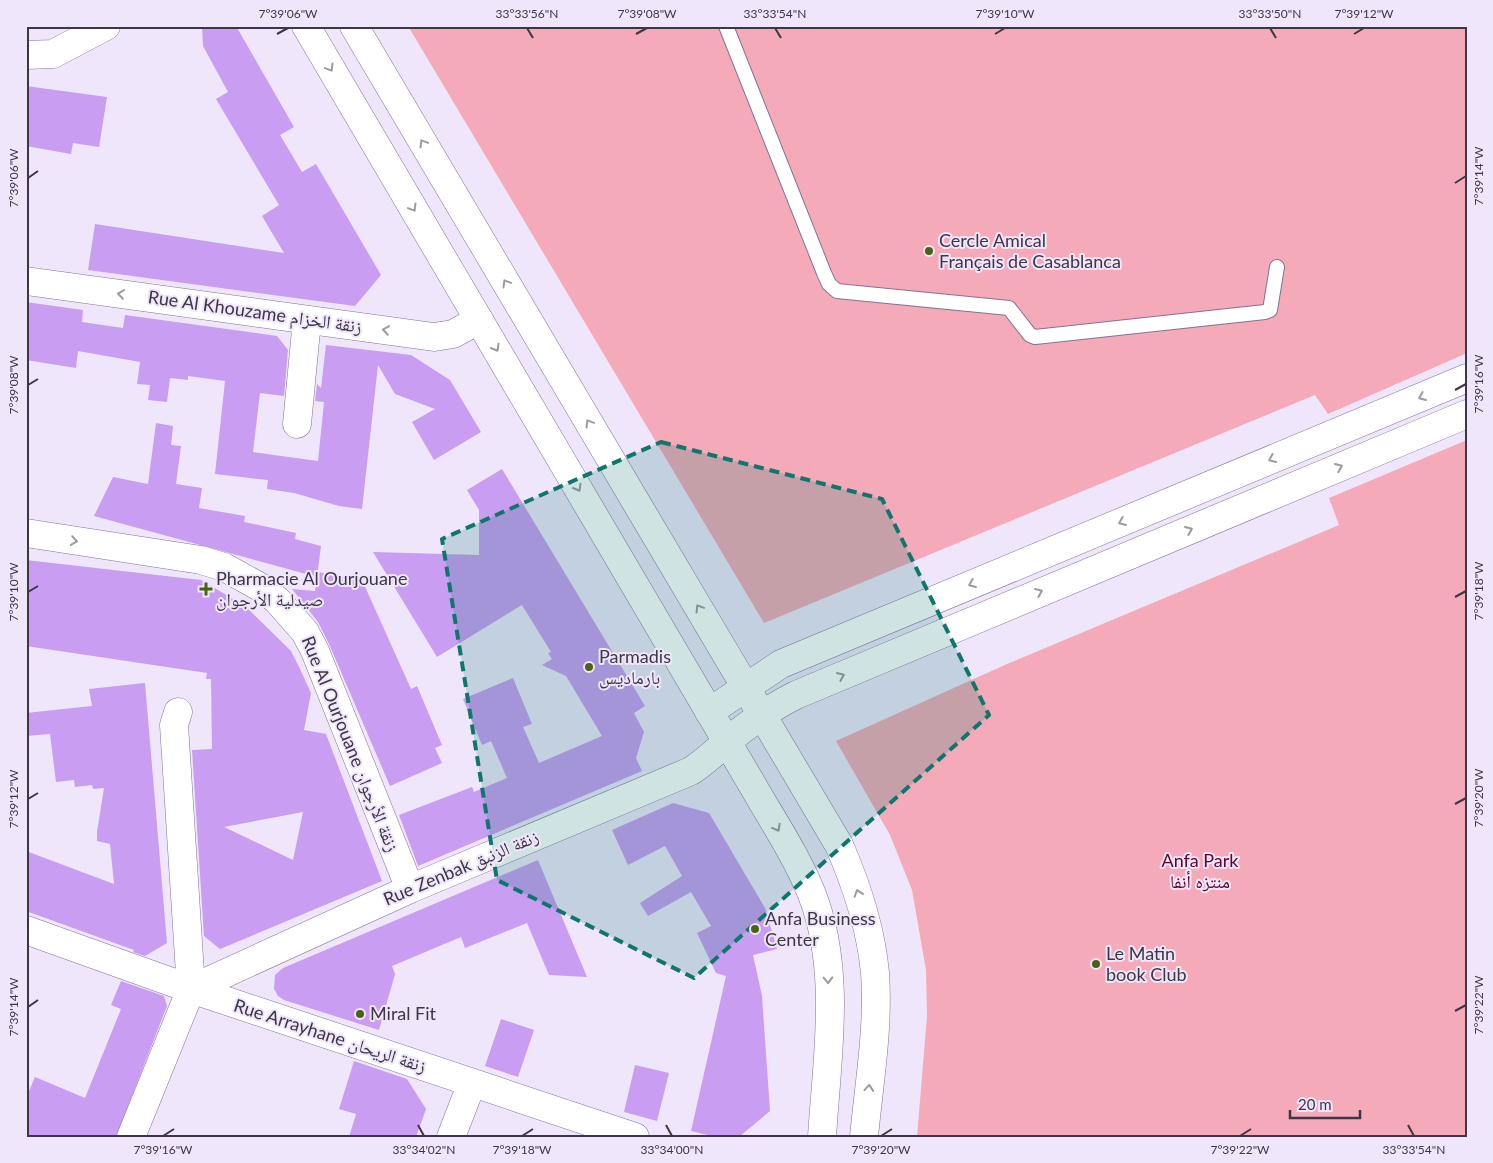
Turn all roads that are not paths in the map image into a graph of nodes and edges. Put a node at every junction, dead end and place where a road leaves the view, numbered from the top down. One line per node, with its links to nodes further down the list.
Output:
1 (106, 26): 5 (street)
2 (306, 26): 9 (street, one-way to 9)
3 (354, 26): 14 (street, one-way to 3)
4 (726, 26): 6 (lane)
5 (26, 55)
6 (1277, 267)
7 (26, 281): 8 (street, Rue Al Khouzame زنقة الخزام, one-way to 7)
8 (307, 320): 9 (street, Rue Al Khouzame زنقة الخزام, one-way to 8); 12 (street)
9 (480, 320): 16 (street, one-way to 16)
10 (1467, 378): 14 (street, one-way to 14)
11 (1467, 414): 17 (street, Rue Zenbak زنقة الزنبق, one-way to 11)
12 (297, 424)
13 (26, 534): 19 (street, Rue Al Ourjouane زنقة الأرجوان, one-way to 19)
14 (745, 686): 16 (street); 17 (street)
15 (178, 712): 21 (street)
16 (709, 712): 18 (street)
17 (763, 715): 18 (street, Rue Zenbak زنقة الزنبق); 27 (street, one-way to 17)
18 (727, 742): 19 (street, Rue Zenbak زنقة الزنبق); 26 (street, one-way to 26)
19 (410, 889): 21 (street, Rue Zenbak زنقة الزنبق)
20 (26, 930): 21 (street, Rue Arrayhane زنقة الريحان)
21 (191, 990): 22 (street, Rue Arrayhane زنقة الريحان); 23 (street)
22 (472, 1083): 24 (street); 25 (street, Rue Arrayhane زنقة الريحان)
23 (131, 1137)
24 (451, 1137)
25 (636, 1137)
26 (822, 1137)
27 (864, 1137)

